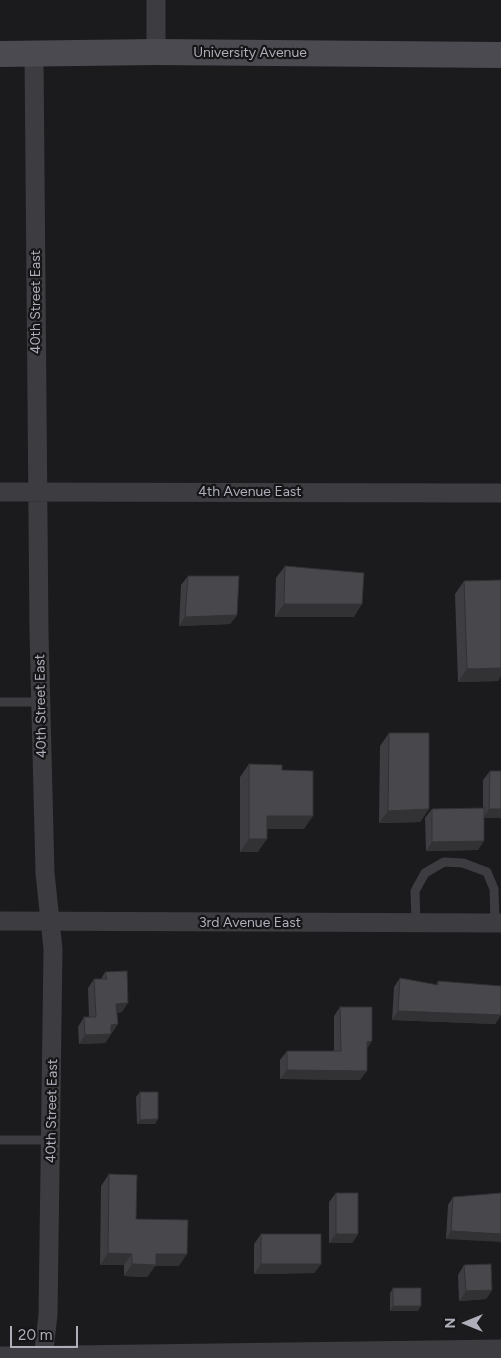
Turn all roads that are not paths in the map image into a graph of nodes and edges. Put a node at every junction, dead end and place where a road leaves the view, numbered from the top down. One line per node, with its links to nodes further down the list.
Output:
1 (156, 0): 2 (street)
2 (156, 52): 4 (street, University Avenue); 5 (street, University Avenue)
3 (0, 54): 4 (street, University Avenue)
4 (34, 54): 6 (street, 40th Street East)
5 (501, 54)
6 (38, 491): 7 (street, 4th Avenue East); 8 (street, 4th Avenue East); 10 (street, 40th Street East)
7 (0, 492)
8 (501, 493)
9 (0, 702): 10 (lane)
10 (40, 702): 12 (street, 40th Street East)
11 (0, 921): 12 (street, 3rd Avenue East)
12 (50, 922): 13 (street, 3rd Avenue East); 16 (street, 40th Street East)
13 (416, 923): 14 (street, 3rd Avenue East); 14 (lane)
14 (498, 923)
15 (0, 1140): 16 (lane)
16 (52, 1140): 19 (street, 40th Street East)
17 (501, 1349): 19 (street)
18 (0, 1356): 19 (street)
19 (43, 1357)

